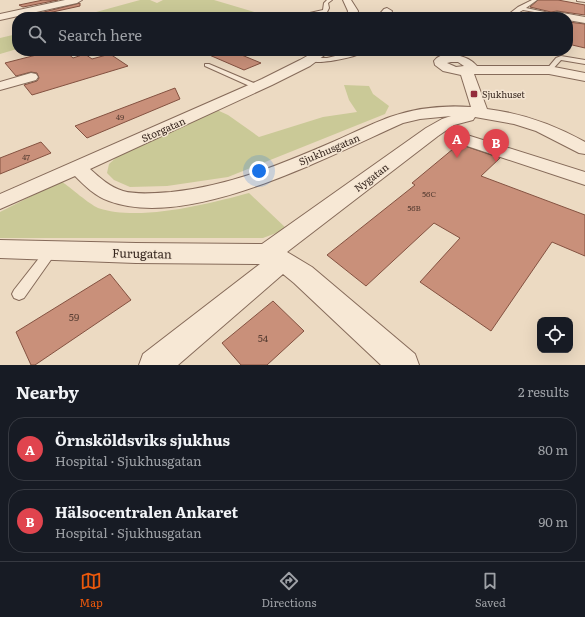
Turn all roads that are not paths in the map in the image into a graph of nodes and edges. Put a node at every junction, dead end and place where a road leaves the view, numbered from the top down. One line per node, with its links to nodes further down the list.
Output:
1 (77, 0): 8 (street)
2 (330, 0): 9 (lane)
3 (347, 0): 10 (street)
4 (535, 0): 7 (lane)
5 (579, 0): 6 (lane)
6 (585, 1)
7 (520, 8): 11 (lane); 12 (lane)
8 (23, 12)
9 (320, 12)
10 (353, 12)
11 (515, 12)
12 (539, 12)
13 (12, 14): 14 (street)
14 (0, 17)
15 (573, 18): 16 (street)
16 (585, 20)
17 (316, 56): 19 (street, Storgatan)
18 (342, 56): 19 (lane)
19 (310, 60): 26 (street, Storgatan)
20 (584, 62): 22 (lane)
21 (207, 65): 26 (lane)
22 (549, 70): 24 (street); 27 (street)
23 (31, 77): 25 (street)
24 (585, 78)
25 (0, 86)
26 (257, 86): 30 (street, Storgatan)
27 (481, 114): 29 (street, Sjukhusgatan); 30 (street, Sjukhusgatan); 35 (street, Nygatan)
28 (467, 140): 31 (street)
29 (585, 149)
30 (78, 168): 32 (street, Storgatan)
31 (585, 179)
32 (0, 202)
33 (0, 249): 34 (street, Furugatan)
34 (52, 251): 35 (street, Furugatan); 36 (lane)
35 (275, 257): 37 (street, Nygatan); 38 (street)
36 (19, 294)
37 (154, 365)
38 (404, 365)

